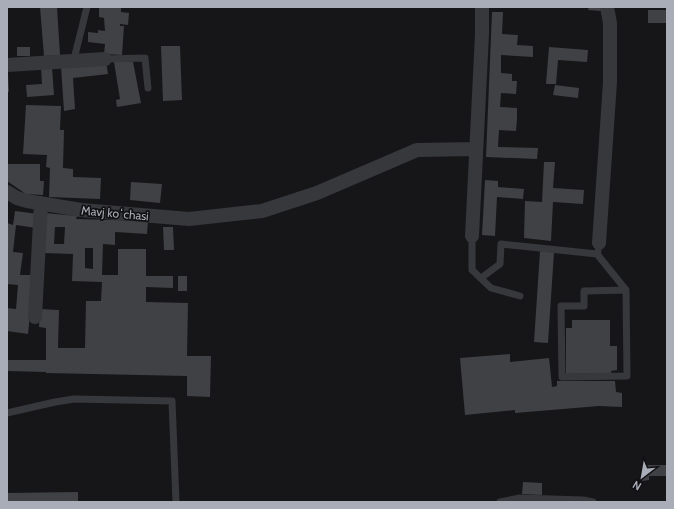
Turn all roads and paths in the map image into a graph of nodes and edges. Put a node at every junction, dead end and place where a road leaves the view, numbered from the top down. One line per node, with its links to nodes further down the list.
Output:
1 (87, 7): 5 (lane)
2 (482, 7): 8 (street)
3 (607, 7): 12 (street)
4 (106, 59): 5 (street); 7 (lane)
5 (74, 60): 6 (street)
6 (7, 65)
7 (148, 88)
8 (476, 149): 10 (street, Mavj koʻchasi); 11 (street)
9 (7, 192): 10 (street, Mavj koʻchasi)
10 (41, 203): 16 (street)
11 (472, 236): 13 (lane)
12 (598, 249): 13 (lane); 14 (lane)
13 (481, 278): 15 (lane)
14 (626, 290): 14 (lane)
15 (520, 296)
16 (34, 317)
17 (7, 413): 18 (lane)
18 (176, 502)
19 (500, 502): 20 (lane)
20 (593, 502)

